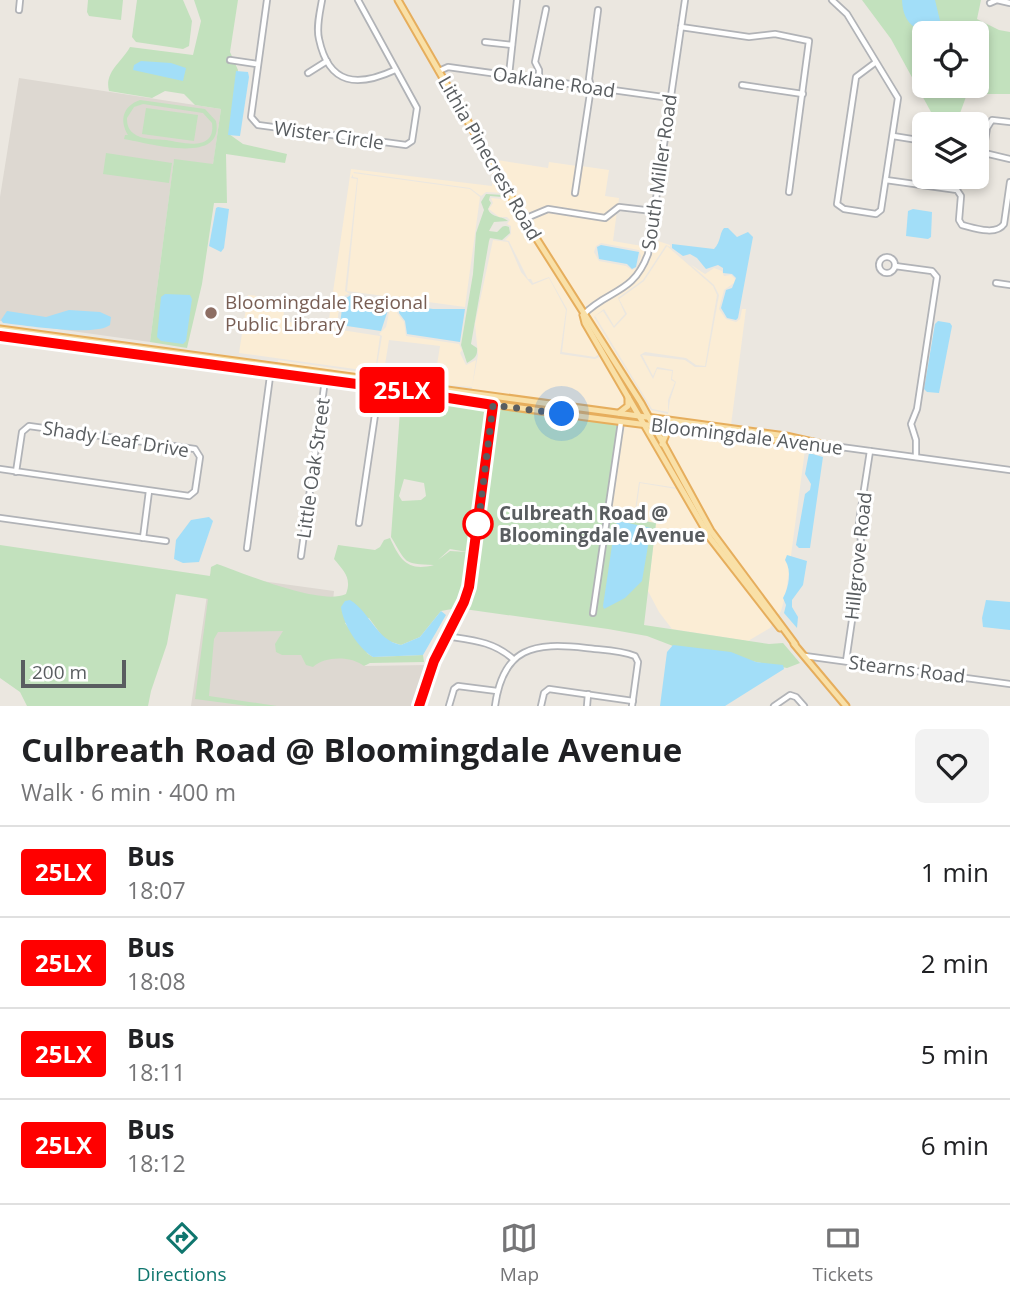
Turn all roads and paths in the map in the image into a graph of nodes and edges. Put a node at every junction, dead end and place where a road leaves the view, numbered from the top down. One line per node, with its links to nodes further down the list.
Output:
1 (20, 0): 12 (street)
2 (267, 0): 20 (street, Wister Circle)
3 (321, 0): 18 (street)
4 (358, 0): 21 (street, Wister Circle)
5 (398, 0): 22 (main road, Lithia Pinecrest Road)
6 (517, 0): 16 (street)
7 (685, 0): 14 (street, South Miller Road)
8 (832, 0): 19 (street)
9 (990, 3): 10 (street)
10 (1010, 3)
11 (546, 9): 25 (street)
12 (19, 10)
13 (598, 10): 27 (street)
14 (681, 27): 28 (street); 29 (street, South Miller Road)
15 (485, 41): 16 (street)
16 (512, 45): 24 (street)
17 (230, 60): 20 (street)
18 (327, 61): 21 (street); 23 (street)
19 (876, 62): 32 (street); 36 (street)
20 (257, 64): 21 (street, Wister Circle)
21 (395, 70)
22 (439, 71): 24 (street, Oaklane Road); 41 (main road, Lithia Pinecrest Road)
23 (308, 73)
24 (509, 75): 25 (street, Oaklane Road)
25 (539, 79): 27 (street, Oaklane Road)
26 (742, 85): 28 (street)
27 (591, 87): 29 (street, Oaklane Road); 39 (street)
28 (803, 94): 38 (street)
29 (670, 98): 40 (street, South Miller Road)
30 (1010, 122): 31 (street)
31 (989, 126)
32 (892, 136): 33 (street); 36 (street)
33 (912, 139)
34 (989, 154): 35 (street)
35 (1010, 159)
36 (886, 180): 37 (street)
37 (1010, 182)
38 (789, 192)
39 (575, 193)
40 (653, 211): 41 (street); 45 (street, South Miller Road)
41 (524, 219): 45 (main road, Lithia Pinecrest Road)
42 (895, 266): 66 (street)
43 (996, 283): 44 (street)
44 (1010, 285)
45 (583, 315): 54 (main road, Lithia Pinecrest Road); 58 (main road, Lithia Pinecrest Road)
46 (0, 329): 48 (main road)
47 (0, 336): 48 (main road)
48 (114, 347): 49 (main road); 50 (main road)
49 (271, 365): 50 (street); 52 (main road)
50 (271, 372): 51 (main road); 75 (street)
51 (325, 380): 52 (main road); 76 (street, Little Oak Street)
52 (379, 384): 53 (main road); 55 (main road, Bloomingdale Avenue); 72 (street)
53 (494, 396): 55 (main road); 56 (main road)
54 (628, 397): 56 (main road); 57 (main road, Lithia Pinecrest Road)
55 (493, 405): 59 (main road, Bloomingdale Avenue); 78 (street)
56 (617, 414): 57 (main road)
57 (640, 416): 58 (main road); 60 (main road, Lithia Pinecrest Road)
58 (648, 417): 61 (main road, Lithia Pinecrest Road); 64 (main road)
59 (621, 422): 60 (main road, Bloomingdale Avenue); 77 (street)
60 (645, 425): 61 (main road, Bloomingdale Avenue); 79 (main road, Lithia Pinecrest Road)
61 (652, 426): 62 (main road, Bloomingdale Avenue); 63 (main road, Lithia Pinecrest Road)
62 (675, 429): 63 (main road); 64 (main road, Bloomingdale Avenue)
63 (662, 444): 79 (main road, Lithia Pinecrest Road)
64 (826, 445): 65 (street, Bloomingdale Avenue)
65 (870, 451): 66 (street, Bloomingdale Avenue); 82 (street, Hillgrove Road)
66 (916, 457): 68 (street, Bloomingdale Avenue)
67 (0, 470): 69 (street, Shady Leaf Drive)
68 (1010, 470)
69 (16, 471): 70 (street, Shady Leaf Drive); 70 (street, Shady Leaf Drive)
70 (149, 491): 73 (street)
71 (0, 518): 73 (street)
72 (359, 523)
73 (143, 538): 74 (street)
74 (166, 541)
75 (247, 548)
76 (301, 556)
77 (593, 613)
78 (446, 636): 81 (street); 87 (street)
79 (794, 645): 80 (main road, Lithia Pinecrest Road)
80 (804, 656): 82 (street, Stearns Road); 94 (main road, Lithia Pinecrest Road)
81 (513, 659): 84 (street); 86 (street)
82 (846, 661): 83 (street, Stearns Road)
83 (1010, 684)
84 (497, 691): 88 (street); 89 (street)
85 (588, 694): 86 (street); 90 (street); 91 (street)
86 (633, 703)
87 (419, 706)
88 (449, 706)
89 (495, 706)
90 (541, 706)
91 (587, 706)
92 (774, 706): 93 (street)
93 (804, 706)
94 (844, 706)

